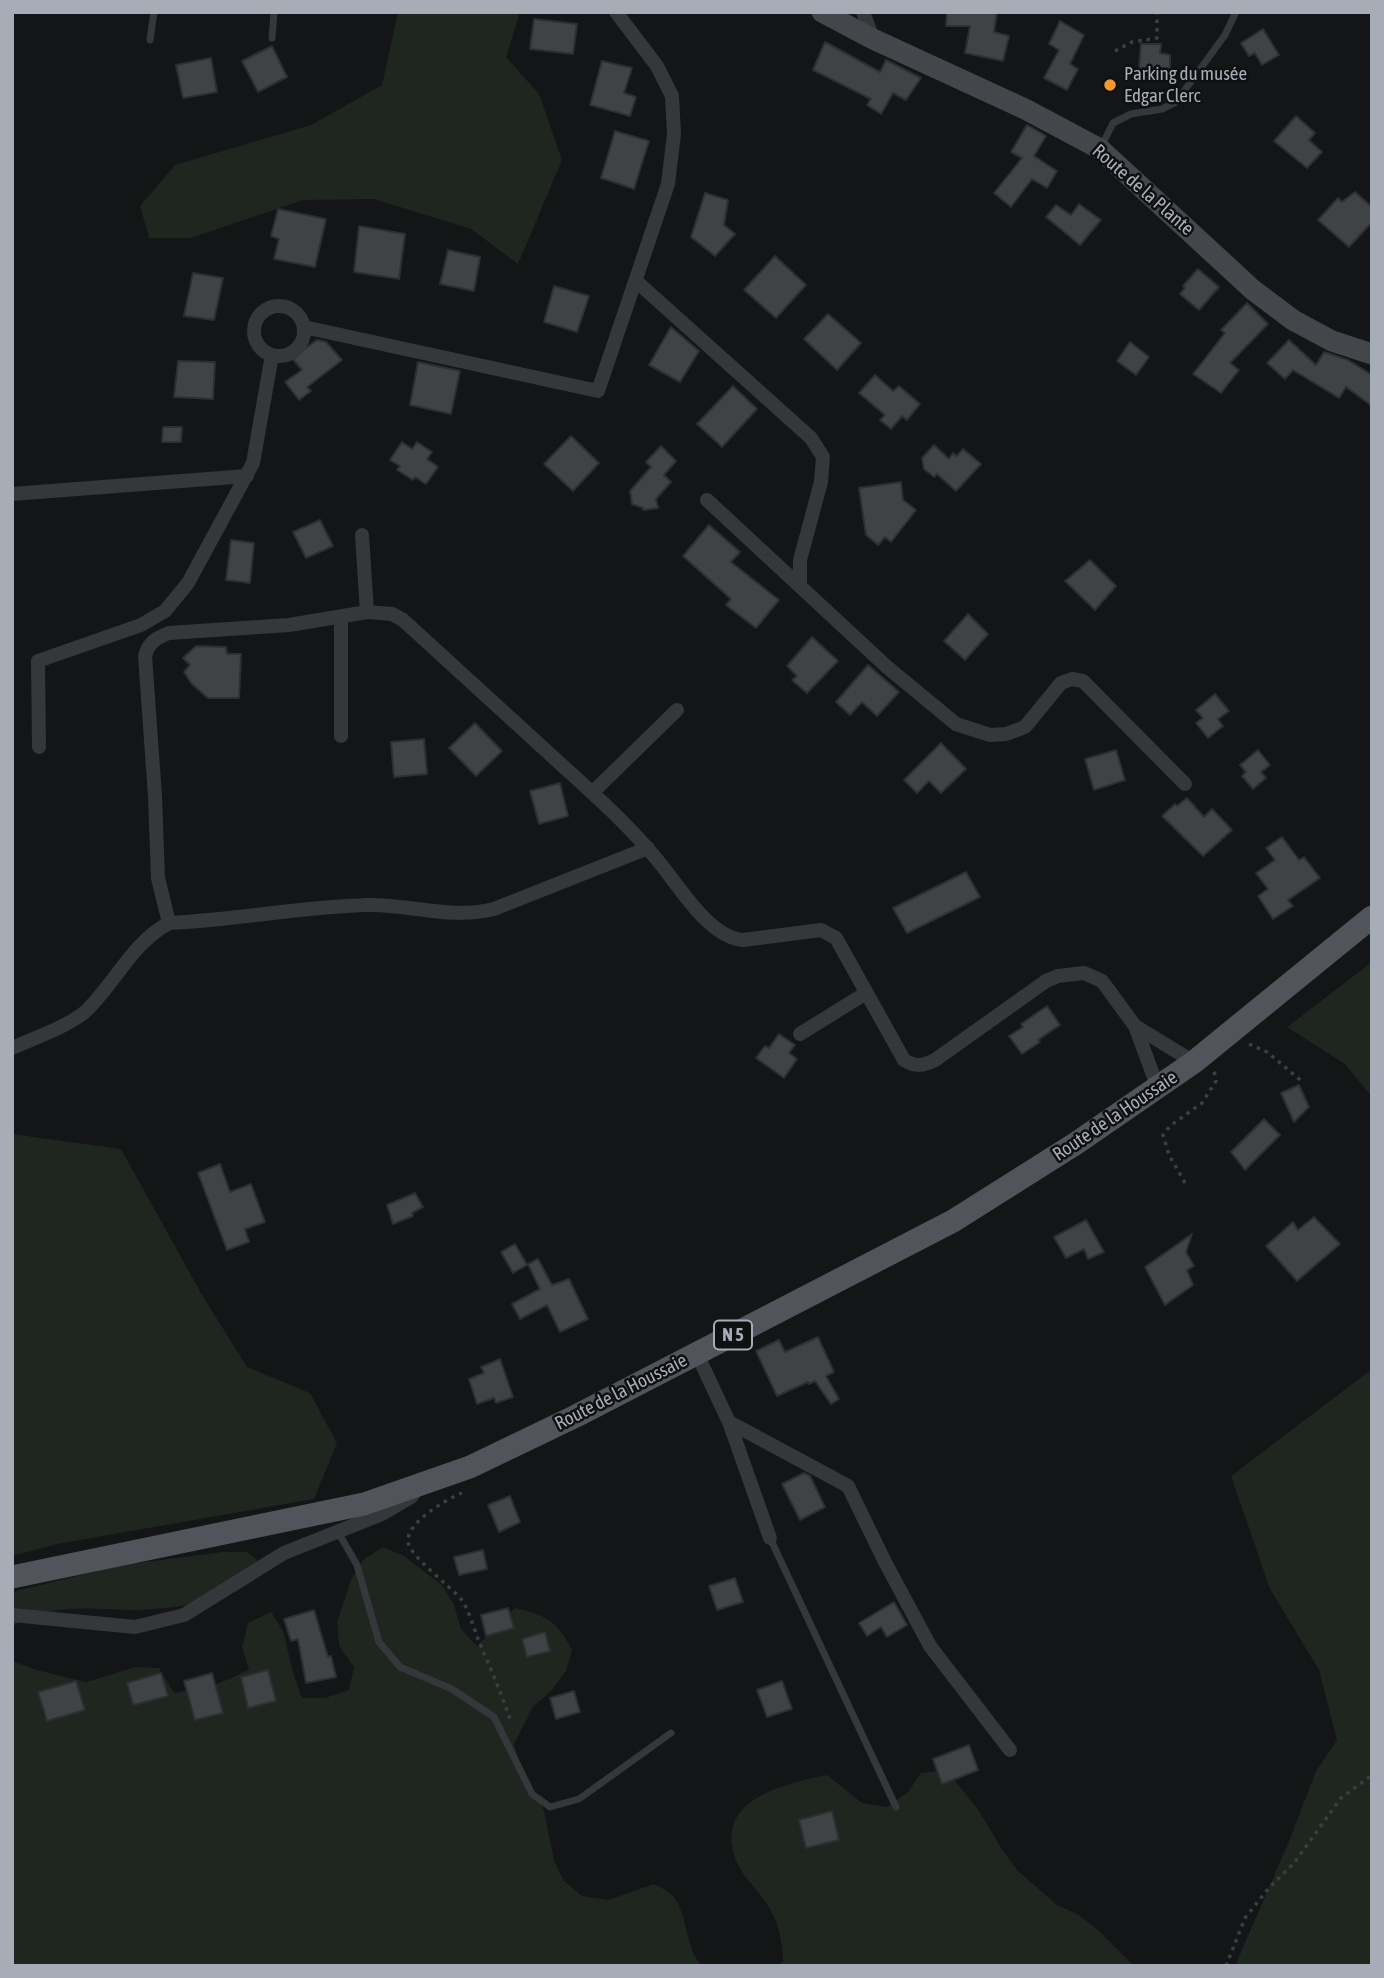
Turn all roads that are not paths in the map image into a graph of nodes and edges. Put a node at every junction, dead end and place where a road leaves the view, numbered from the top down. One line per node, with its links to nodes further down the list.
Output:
1 (154, 12): 9 (lane)
2 (274, 12): 7 (lane)
3 (616, 12): 11 (street)
4 (822, 12): 8 (main road, Route de la Plante)
5 (863, 12): 8 (street)
6 (1236, 12): 10 (lane)
7 (272, 37)
8 (873, 38): 10 (main road, Route de la Plante)
9 (150, 40)
10 (1100, 149): 13 (main road, Route de la Plante)
11 (636, 281): 12 (street); 19 (street)
12 (304, 327): 14 (street); 14 (street)
13 (1372, 354)
14 (272, 355): 15 (street)
15 (247, 476): 16 (street); 24 (street)
16 (12, 494)
17 (707, 500): 19 (street)
18 (362, 535): 20 (street)
19 (800, 584): 25 (street)
20 (367, 612): 21 (street); 26 (street)
21 (341, 618): 23 (street); 29 (street)
22 (677, 710): 26 (street)
23 (341, 736)
24 (39, 747)
25 (1185, 784)
26 (593, 793): 27 (street)
27 (648, 848): 29 (street); 30 (street)
28 (1372, 917): 34 (main road, Route de la Houssaie / N 5)
29 (169, 923): 33 (street)
30 (866, 993): 31 (street); 32 (street)
31 (1135, 1026): 34 (street); 35 (street)
32 (800, 1034)
33 (12, 1048)
34 (1200, 1057): 35 (main road, Route de la Houssaie / N 5)
35 (1158, 1088): 36 (main road, Route de la Houssaie / N 5)
36 (696, 1354): 37 (street); 38 (main road, Route de la Houssaie / N 5)
37 (729, 1422): 40 (street); 44 (street)
38 (417, 1486): 39 (street); 41 (main road, Route de la Houssaie / N 5)
39 (338, 1532): 42 (street); 43 (lane)
40 (770, 1538): 45 (lane)
41 (12, 1577)
42 (12, 1615)
43 (671, 1733)
44 (1010, 1751)
45 (895, 1807)

